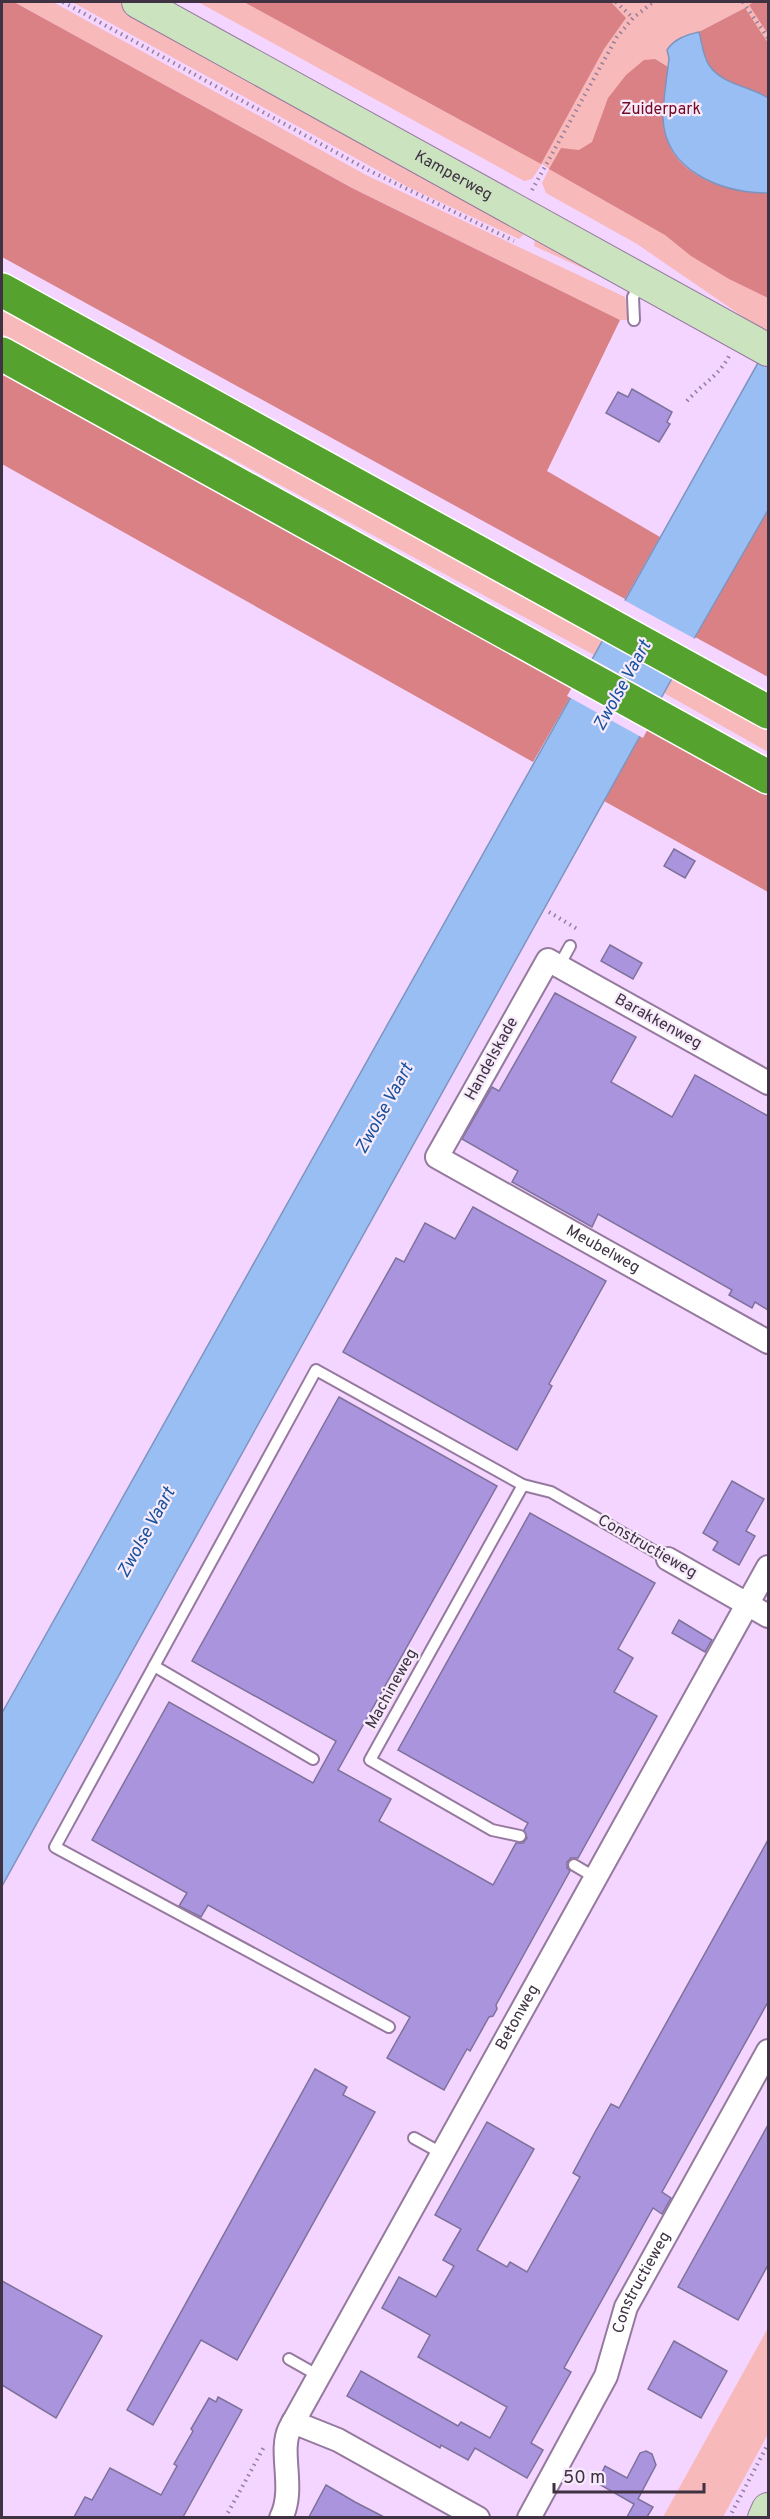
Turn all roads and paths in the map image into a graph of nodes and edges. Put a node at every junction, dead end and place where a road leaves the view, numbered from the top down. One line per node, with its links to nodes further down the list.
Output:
1 (63, 2): 9 (path)
2 (138, 2): 10 (main road, Kamperweg)
3 (616, 2): 6 (path)
4 (653, 2): 6 (path)
5 (743, 2): 7 (path)
6 (633, 18): 8 (path)
7 (768, 38)
8 (532, 190)
9 (524, 246)
10 (642, 280): 12 (lane); 13 (main road, Kamperweg)
11 (2, 290): 17 (highway)
12 (634, 320)
13 (766, 348)
14 (734, 349): 16 (path)
15 (2, 354): 18 (highway)
16 (687, 401)
17 (768, 711)
18 (768, 777)
19 (549, 912): 20 (path)
20 (579, 930)
21 (570, 946): 22 (lane)
22 (553, 963): 23 (street, Barakkenweg); 24 (street, Handelskade)
23 (768, 1083)
24 (436, 1157): 25 (street, Meubelweg)
25 (768, 1342)
26 (523, 1485): 27 (lane, Constructieweg); 31 (lane, Constructieweg); 33 (lane, Machineweg)
27 (668, 1559): 29 (street, Constructieweg)
28 (768, 1567): 29 (street, Betonweg)
29 (748, 1604): 30 (street, Constructieweg); 35 (street, Betonweg)
30 (768, 1616)
31 (154, 1666): 32 (lane); 36 (lane)
32 (313, 1759)
33 (520, 1836)
34 (574, 1865): 35 (lane)
35 (596, 1878): 39 (street, Betonweg)
36 (388, 2027)
37 (768, 2051): 49 (street, Constructieweg)
38 (414, 2138): 39 (lane)
39 (443, 2154): 41 (street, Betonweg)
40 (289, 2359): 41 (lane)
41 (320, 2376): 42 (street, Betonweg)
42 (291, 2427): 47 (street); 48 (street)
43 (268, 2443): 46 (path)
44 (768, 2444): 50 (path)
45 (768, 2509): 51 (main road)
46 (225, 2517)
47 (281, 2517)
48 (478, 2517)
49 (529, 2517)
50 (729, 2517)
51 (764, 2517)

